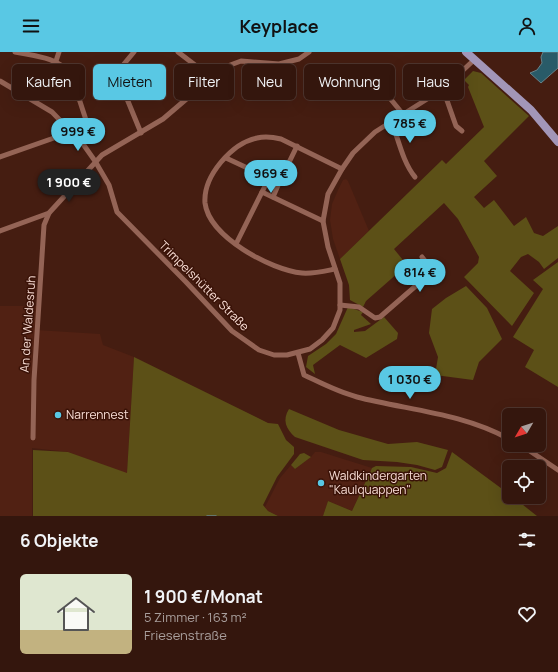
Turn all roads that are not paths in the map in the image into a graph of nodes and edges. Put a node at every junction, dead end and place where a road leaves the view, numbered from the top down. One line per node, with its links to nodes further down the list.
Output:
1 (14, 52): 8 (street)
2 (59, 52): 8 (street)
3 (134, 52): 20 (street)
4 (178, 52): 9 (street)
5 (309, 52): 10 (street)
6 (466, 52): 7 (main road)
7 (475, 59): 11 (street); 22 (main road)
8 (56, 61): 19 (street)
9 (194, 64)
10 (233, 64)
11 (464, 69)
12 (0, 81): 19 (street, Trimpelshütter Straße)
13 (186, 100): 20 (street)
14 (391, 100): 17 (street)
15 (424, 100): 17 (street)
16 (447, 100): 21 (street)
17 (402, 113): 18 (street)
18 (391, 120): 27 (street); 28 (street)
19 (71, 132): 24 (street); 26 (street, Trimpelshütter Straße)
20 (141, 132): 26 (street)
21 (462, 132)
22 (558, 142)
23 (297, 146): 25 (street); 27 (street); 30 (street)
24 (0, 157)
25 (226, 158): 29 (street); 36 (street)
26 (96, 161): 33 (street); 40 (street, Trimpelshütter Straße)
27 (342, 169): 34 (street)
28 (414, 177)
29 (269, 178): 30 (street); 31 (street)
30 (278, 183): 32 (street)
31 (262, 192): 32 (street); 36 (street)
32 (272, 197): 34 (street)
33 (49, 213): 35 (street); 42 (street, An der Waldesruh)
34 (323, 221): 38 (street, Trimpelshütter Straße)
35 (0, 231)
36 (236, 244): 38 (street)
37 (422, 257): 39 (street)
38 (335, 269): 39 (street, Trimpelshütter Straße)
39 (340, 305): 40 (street, Trimpelshütter Straße)
40 (298, 353): 41 (street)
41 (502, 436)
42 (33, 438)
43 (531, 452): 44 (street)
44 (558, 470)

